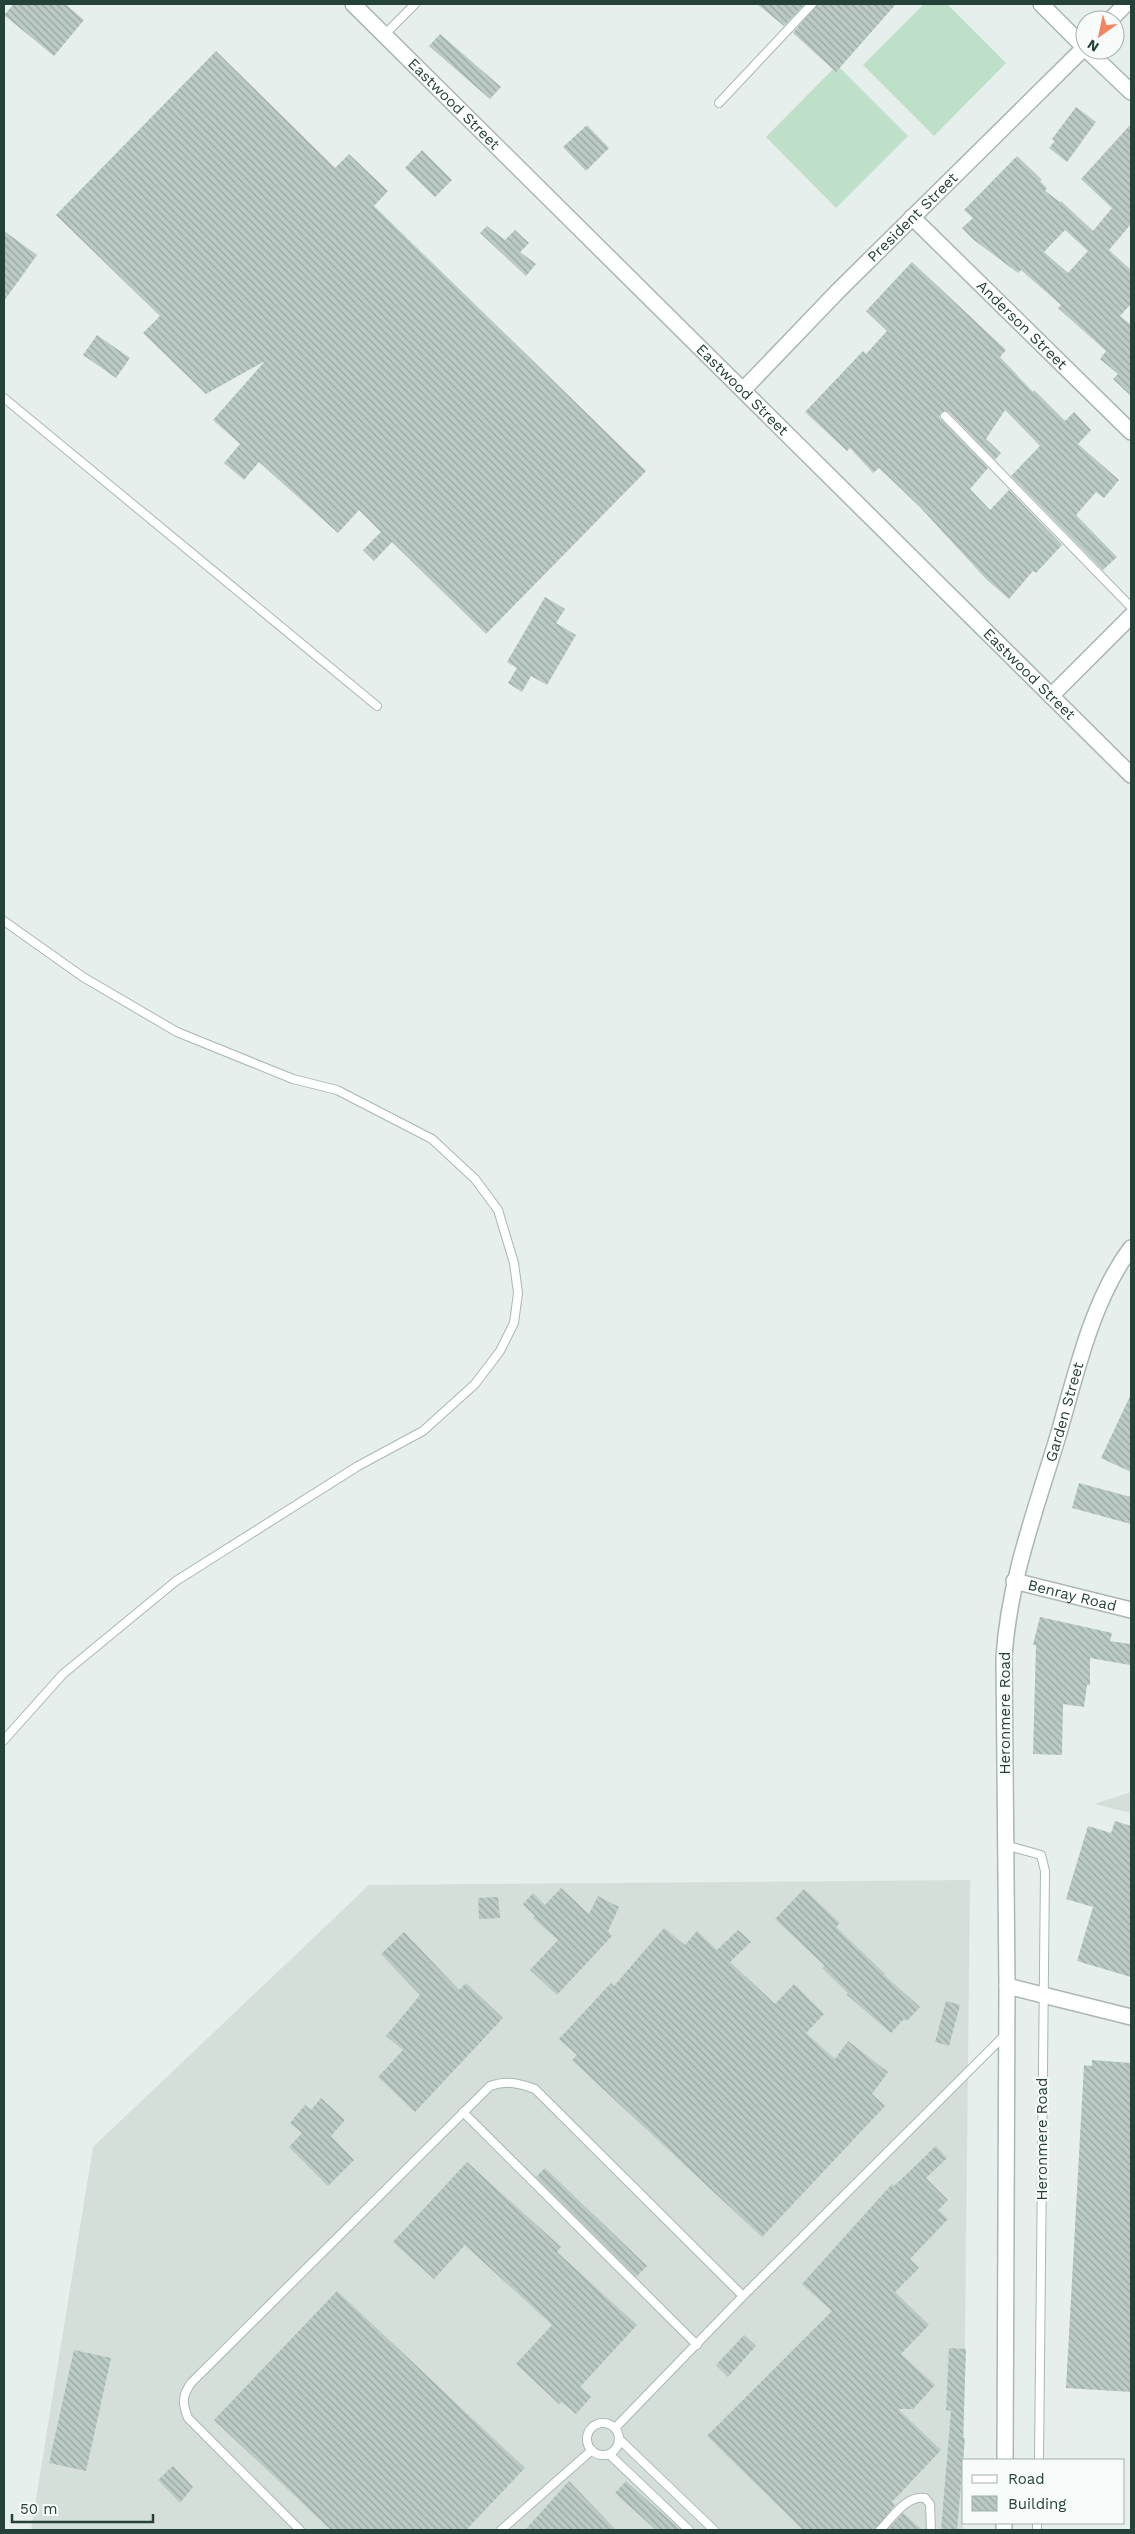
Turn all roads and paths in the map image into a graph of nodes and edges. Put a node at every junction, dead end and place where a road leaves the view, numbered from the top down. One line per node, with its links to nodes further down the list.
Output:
1 (353, 4): 5 (street, Eastwood Street)
2 (415, 4): 5 (lane)
3 (812, 4): 10 (lane)
4 (1041, 4): 6 (street)
5 (384, 35): 12 (street, Eastwood Street)
6 (1075, 37)
7 (1075, 59): 11 (street, President Street)
8 (1098, 60): 9 (street)
9 (1131, 92)
10 (719, 103)
11 (912, 217): 12 (street, President Street); 15 (street, Anderson Street)
12 (743, 390): 18 (street, Eastwood Street)
13 (4, 398): 19 (lane)
14 (945, 416): 16 (lane)
15 (1131, 432)
16 (1131, 606)
17 (1131, 616): 18 (street)
18 (1051, 696): 20 (street, Eastwood Street)
19 (377, 706)
20 (1131, 775)
21 (4, 921): 25 (lane)
22 (1131, 1248): 23 (street, Garden Street)
23 (1014, 1581): 24 (street, Benray Road); 26 (street, Heronmere Road)
24 (1131, 1610)
25 (4, 1740)
26 (1005, 1845): 27 (street, Heronmere Road); 28 (lane, Heronmere Road)
27 (1007, 1986): 28 (street); 30 (street, Heronmere Road)
28 (1045, 1995): 29 (street); 39 (lane, Heronmere Road)
29 (1131, 2017)
30 (1007, 2033): 32 (lane); 38 (street, Heronmere Road)
31 (463, 2112): 32 (lane); 33 (lane); 40 (lane)
32 (743, 2296): 33 (lane)
33 (697, 2345): 34 (lane)
34 (615, 2428): 35 (lane); 36 (lane)
35 (620, 2439): 37 (lane); 43 (lane)
36 (592, 2450): 37 (lane); 41 (lane)
37 (609, 2454): 42 (lane)
38 (1005, 2459)
39 (1040, 2459)
40 (300, 2530)
41 (501, 2530)
42 (689, 2530)
43 (714, 2530)
44 (880, 2530): 45 (lane)
45 (931, 2530)

